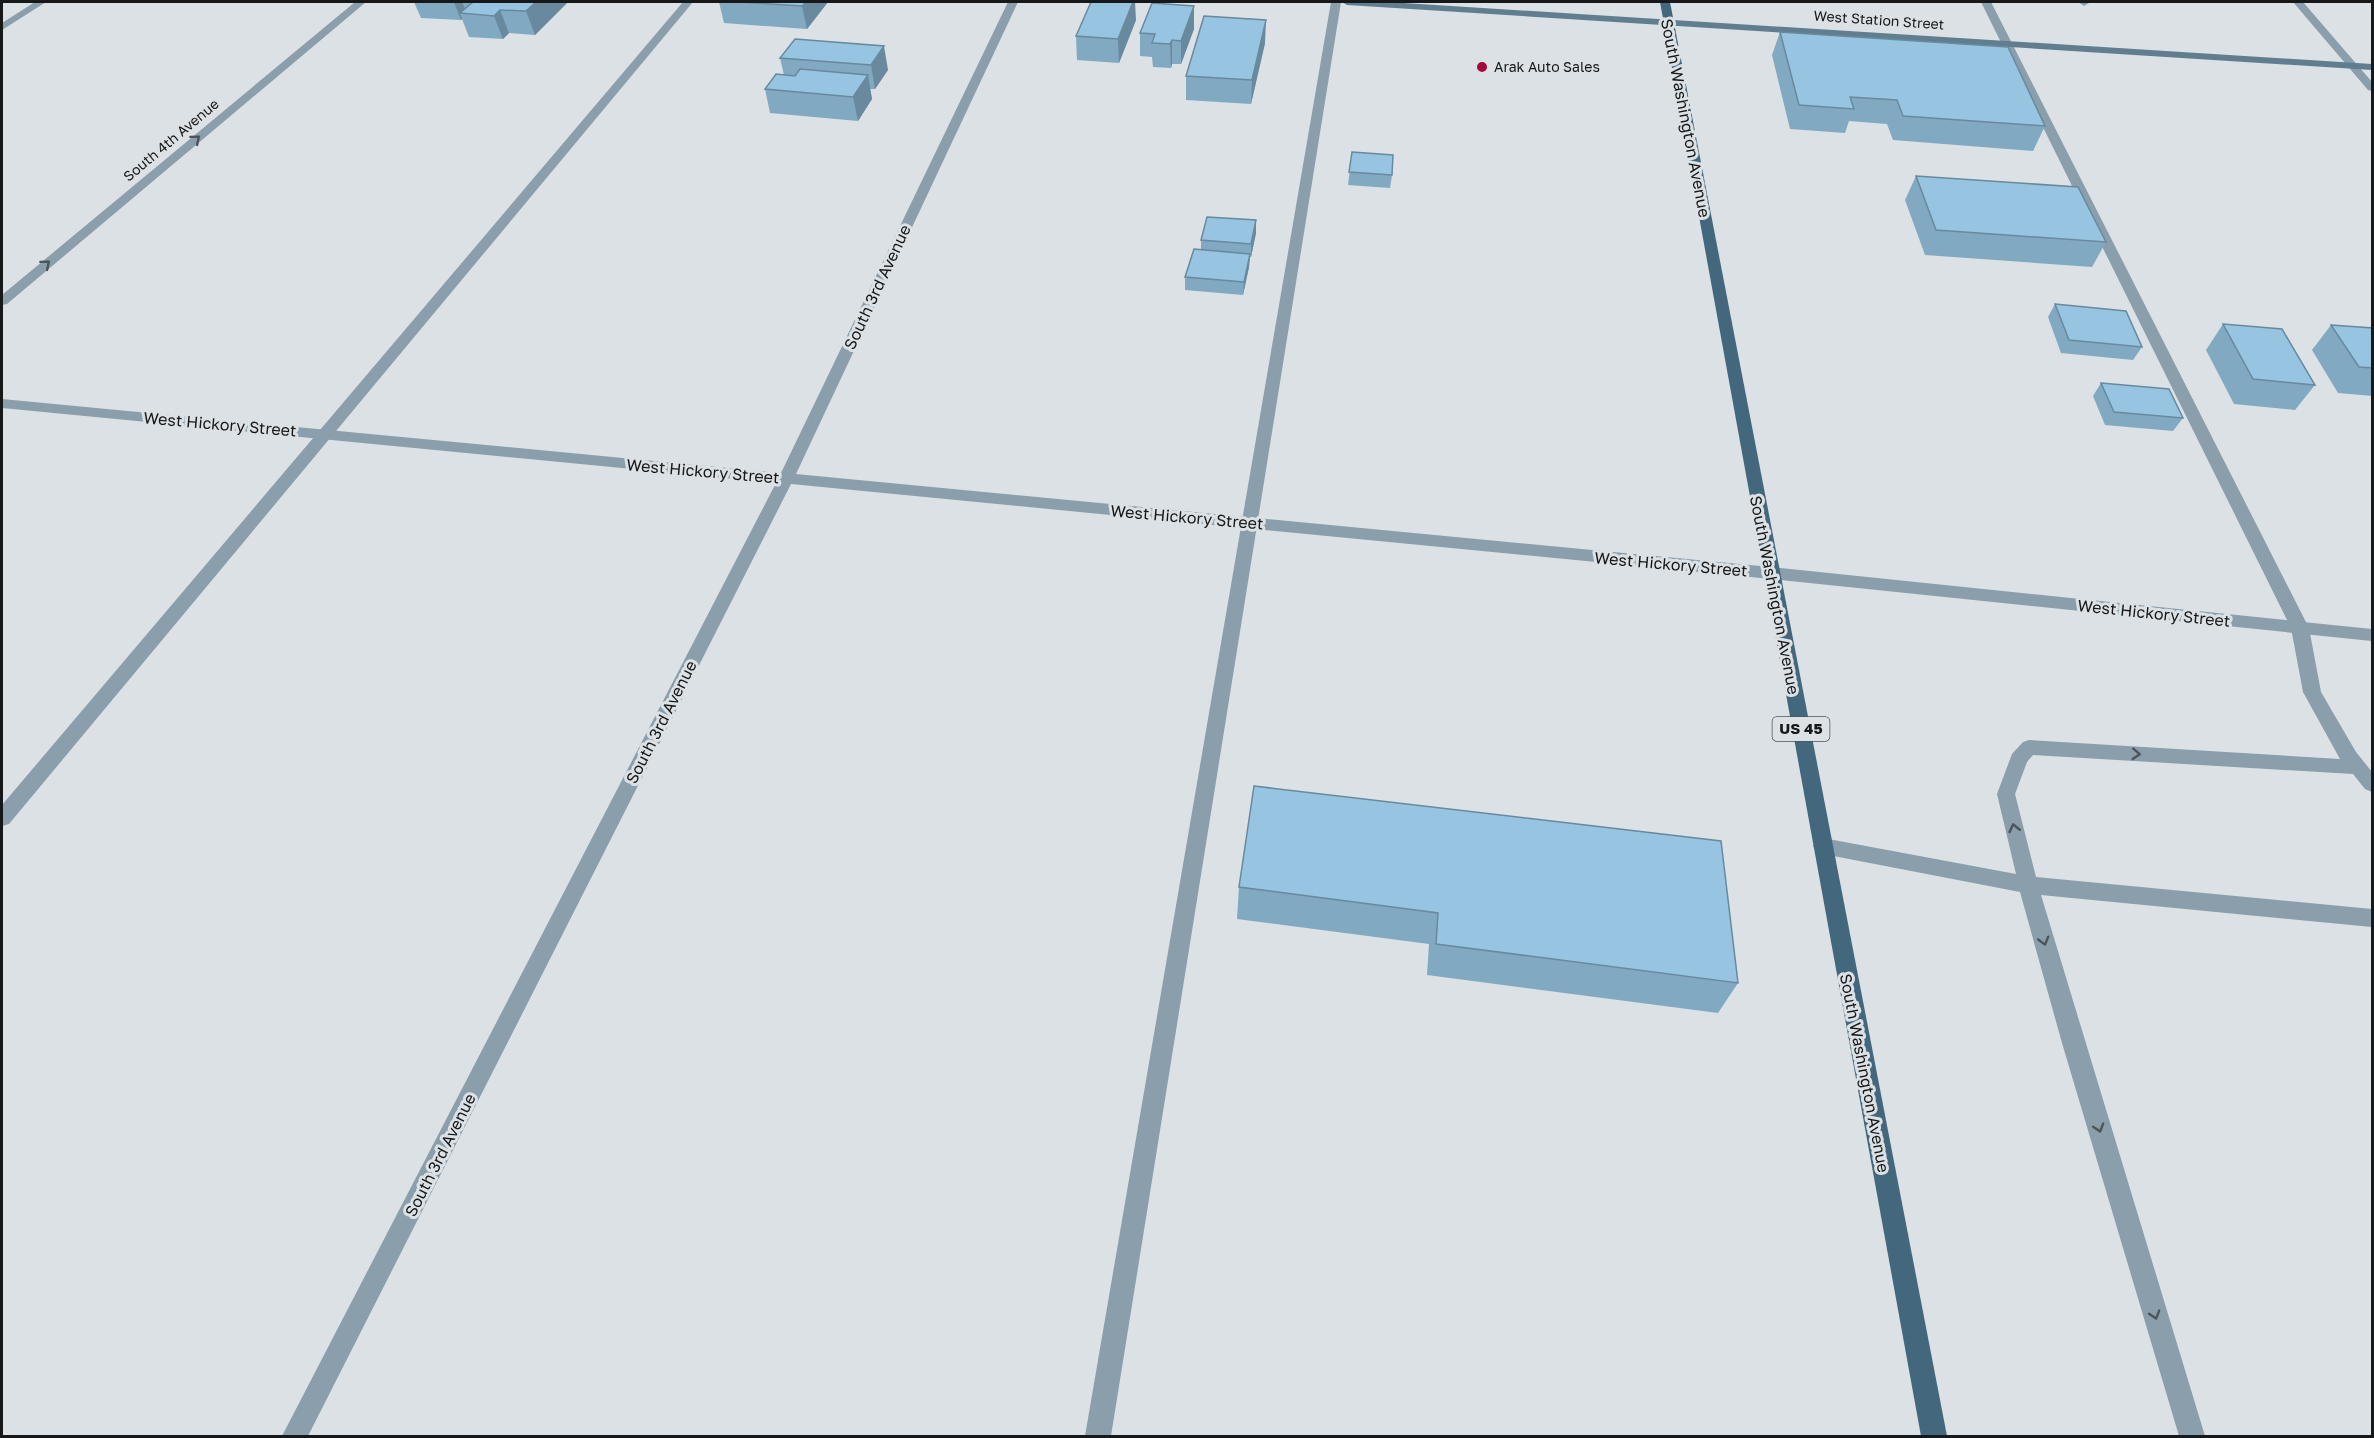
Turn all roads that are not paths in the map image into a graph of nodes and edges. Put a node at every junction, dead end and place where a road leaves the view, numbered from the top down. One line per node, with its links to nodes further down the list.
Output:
1 (41, 2): 11 (street)
2 (361, 2): 16 (street, South 4th Avenue, one-way to 2)
3 (688, 2): 18 (street)
4 (1013, 2): 19 (street, South 3rd Avenue)
5 (1336, 2): 20 (street)
6 (1347, 2): 10 (main road, West Station Street)
7 (1665, 2): 10 (main road, South Washington Avenue / US 45)
8 (1986, 2): 12 (street)
9 (2298, 2): 13 (street)
10 (1668, 22): 12 (main road, West Station Street); 21 (main road, South Washington Avenue / US 45)
11 (2, 27)
12 (2008, 44): 13 (main road, West Station Street); 22 (street)
13 (2353, 66): 14 (main road, West Station Street); 15 (street)
14 (2373, 67)
15 (2373, 88)
16 (2, 301)
17 (2, 403): 18 (street, West Hickory Street)
18 (324, 434): 19 (street, West Hickory Street); 26 (street)
19 (786, 478): 20 (street, West Hickory Street); 30 (street, South 3rd Avenue)
20 (1250, 523): 21 (street, West Hickory Street); 31 (street)
21 (1771, 573): 22 (street, West Hickory Street); 27 (main road, South Washington Avenue / US 45)
22 (2300, 628): 23 (street, West Hickory Street); 24 (street)
23 (2373, 635)
24 (2358, 767): 25 (street); 28 (street, one-way to 24)
25 (2373, 784)
26 (2, 818)
27 (1823, 846): 28 (street); 32 (main road, South Washington Avenue / US 45)
28 (2028, 885): 29 (street); 33 (street, one-way to 33)
29 (2373, 918)
30 (296, 1437)
31 (1098, 1437)
32 (1934, 1437)
33 (2192, 1437)

